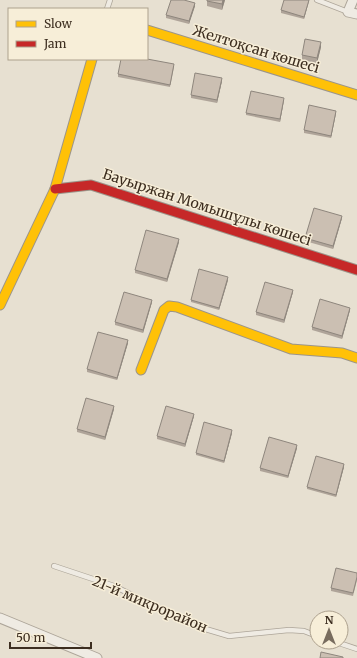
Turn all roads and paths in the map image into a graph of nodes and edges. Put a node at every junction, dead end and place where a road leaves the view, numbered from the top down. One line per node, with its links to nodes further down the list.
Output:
1 (317, 0): 3 (lane)
2 (353, 0): 3 (street)
3 (353, 13)
4 (148, 30): 6 (street, Желтоқсан көшесі)
5 (92, 60): 7 (street)
6 (357, 95)
7 (55, 189): 8 (street, Бауыржан Момышұлы көшесі); 9 (street)
8 (357, 270)
9 (0, 305)
10 (357, 358): 11 (street)
11 (141, 370)
12 (54, 566): 14 (lane, 21-й микрорайон)
13 (0, 618): 15 (street)
14 (309, 633)
15 (97, 658)

